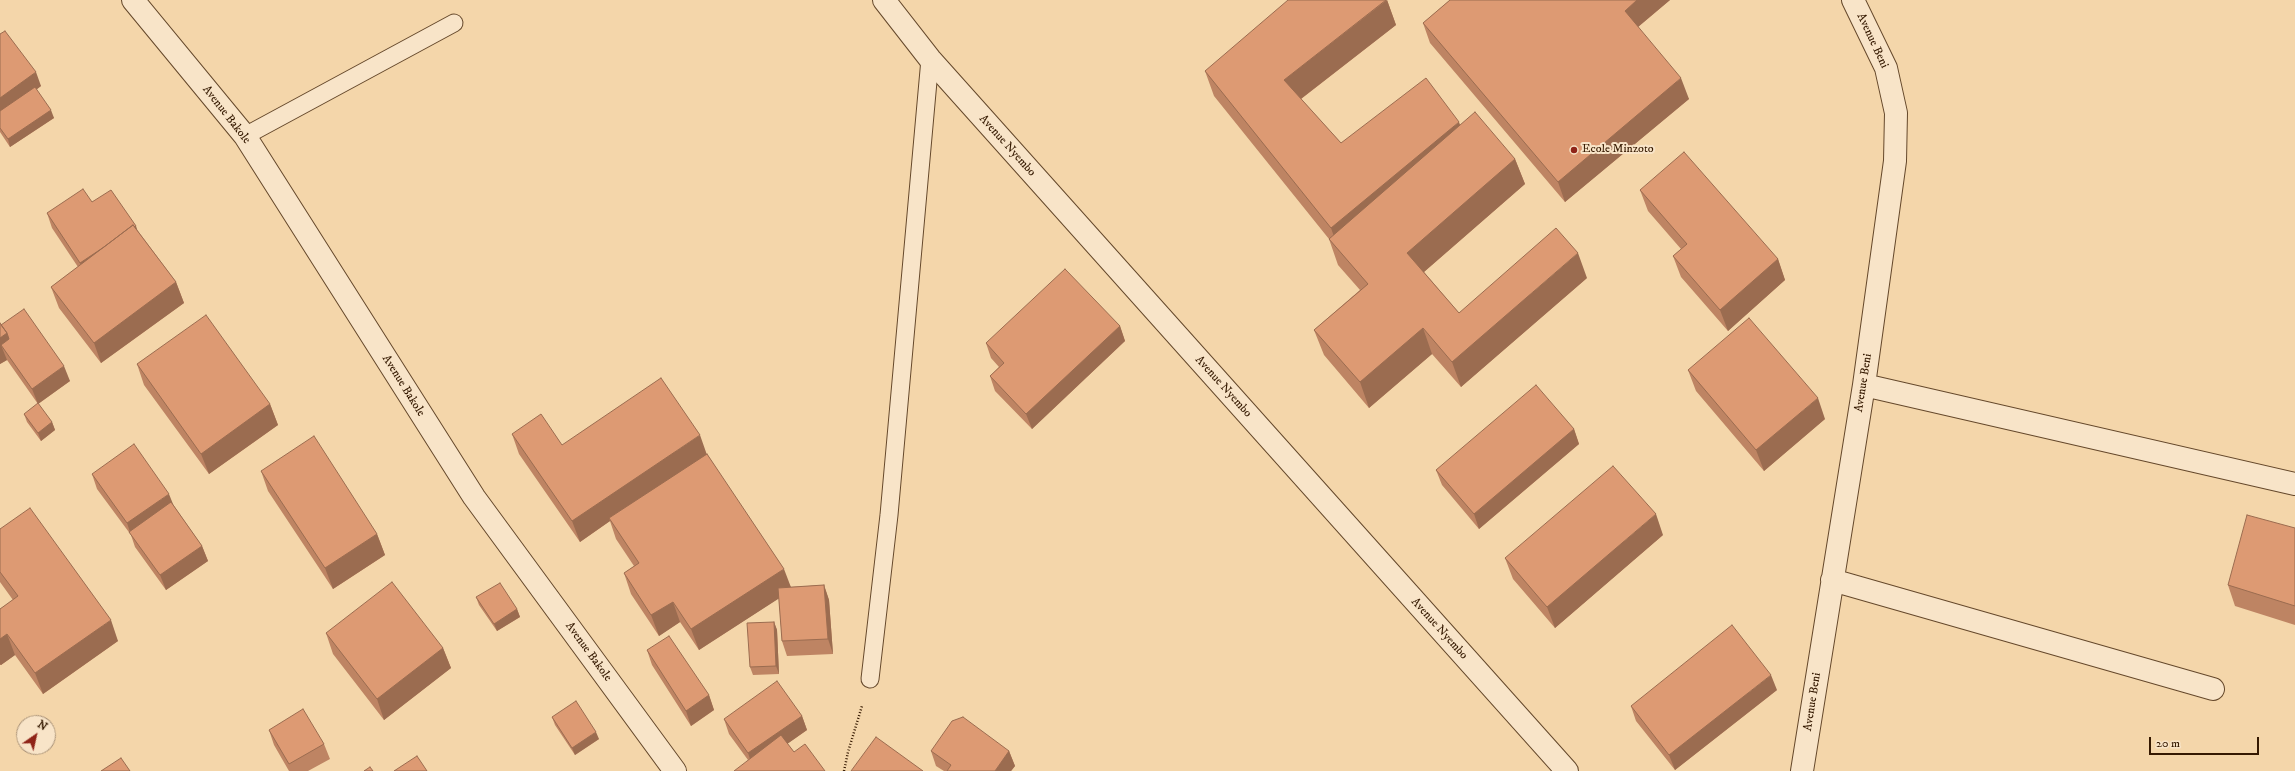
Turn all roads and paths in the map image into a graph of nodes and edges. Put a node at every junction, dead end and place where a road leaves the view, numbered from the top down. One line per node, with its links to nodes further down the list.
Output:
1 (133, 0): 6 (street, Avenue Bakole)
2 (884, 0): 5 (street, Avenue Nyembo)
3 (1853, 0): 7 (street, Avenue Beni)
4 (454, 23): 6 (lane)
5 (930, 59): 10 (lane); 14 (street, Avenue Nyembo)
6 (245, 136): 12 (street, Avenue Bakole)
7 (1864, 385): 8 (street); 9 (street, Avenue Beni)
8 (2295, 484)
9 (1832, 580): 11 (street); 15 (street, Avenue Beni)
10 (870, 679): 13 (path)
11 (2213, 689)
12 (676, 771)
13 (844, 771)
14 (1567, 771)
15 (1802, 771)

